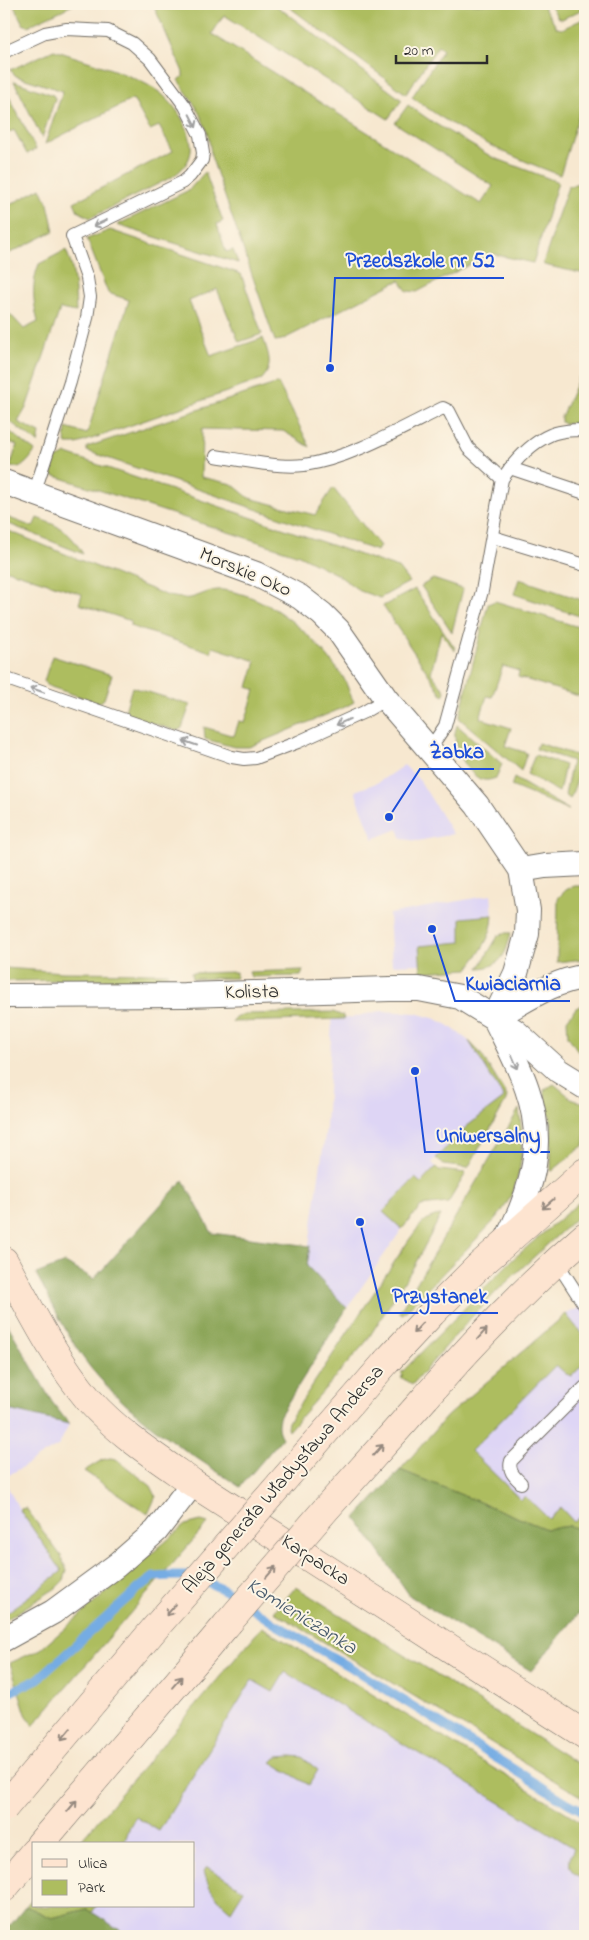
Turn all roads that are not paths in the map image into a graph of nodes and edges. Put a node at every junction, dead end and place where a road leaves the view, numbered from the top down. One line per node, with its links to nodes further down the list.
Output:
1 (4, 52): 8 (lane, one-way to 8)
2 (585, 430): 4 (lane)
3 (216, 456): 5 (lane)
4 (510, 468): 5 (lane); 7 (lane)
5 (502, 479): 9 (lane)
6 (4, 482): 8 (street, Morskie Oko)
7 (585, 493)
8 (34, 494): 12 (street, Morskie Oko)
9 (493, 537): 10 (lane); 13 (lane)
10 (585, 565)
11 (4, 678): 12 (lane, one-way to 11)
12 (386, 699): 13 (street, Morskie Oko)
13 (428, 747): 15 (street, Morskie Oko)
14 (585, 864): 15 (street)
15 (521, 870): 18 (street, Morskie Oko)
16 (585, 978): 18 (street)
17 (4, 996): 18 (street, Kolista)
18 (495, 1018): 19 (street, Kolista); 22 (street, one-way to 22)
19 (585, 1087)
20 (585, 1172): 22 (main road, Aleja generała Władysława Andersa, one-way to 22)
21 (585, 1236): 24 (main road)
22 (507, 1239): 31 (main road, Aleja generała Władysława Andersa, one-way to 31, bridge)
23 (4, 1261): 27 (main road, Karpacka)
24 (556, 1261): 25 (lane); 32 (main road, one-way to 24, bridge)
25 (585, 1306)
26 (585, 1387): 28 (lane)
27 (193, 1482): 29 (street); 30 (main road, Karpacka)
28 (521, 1483)
29 (4, 1639)
30 (585, 1735)
31 (4, 1808)
32 (42, 1842)
33 (32, 1854): 34 (main road)
34 (4, 1888)

